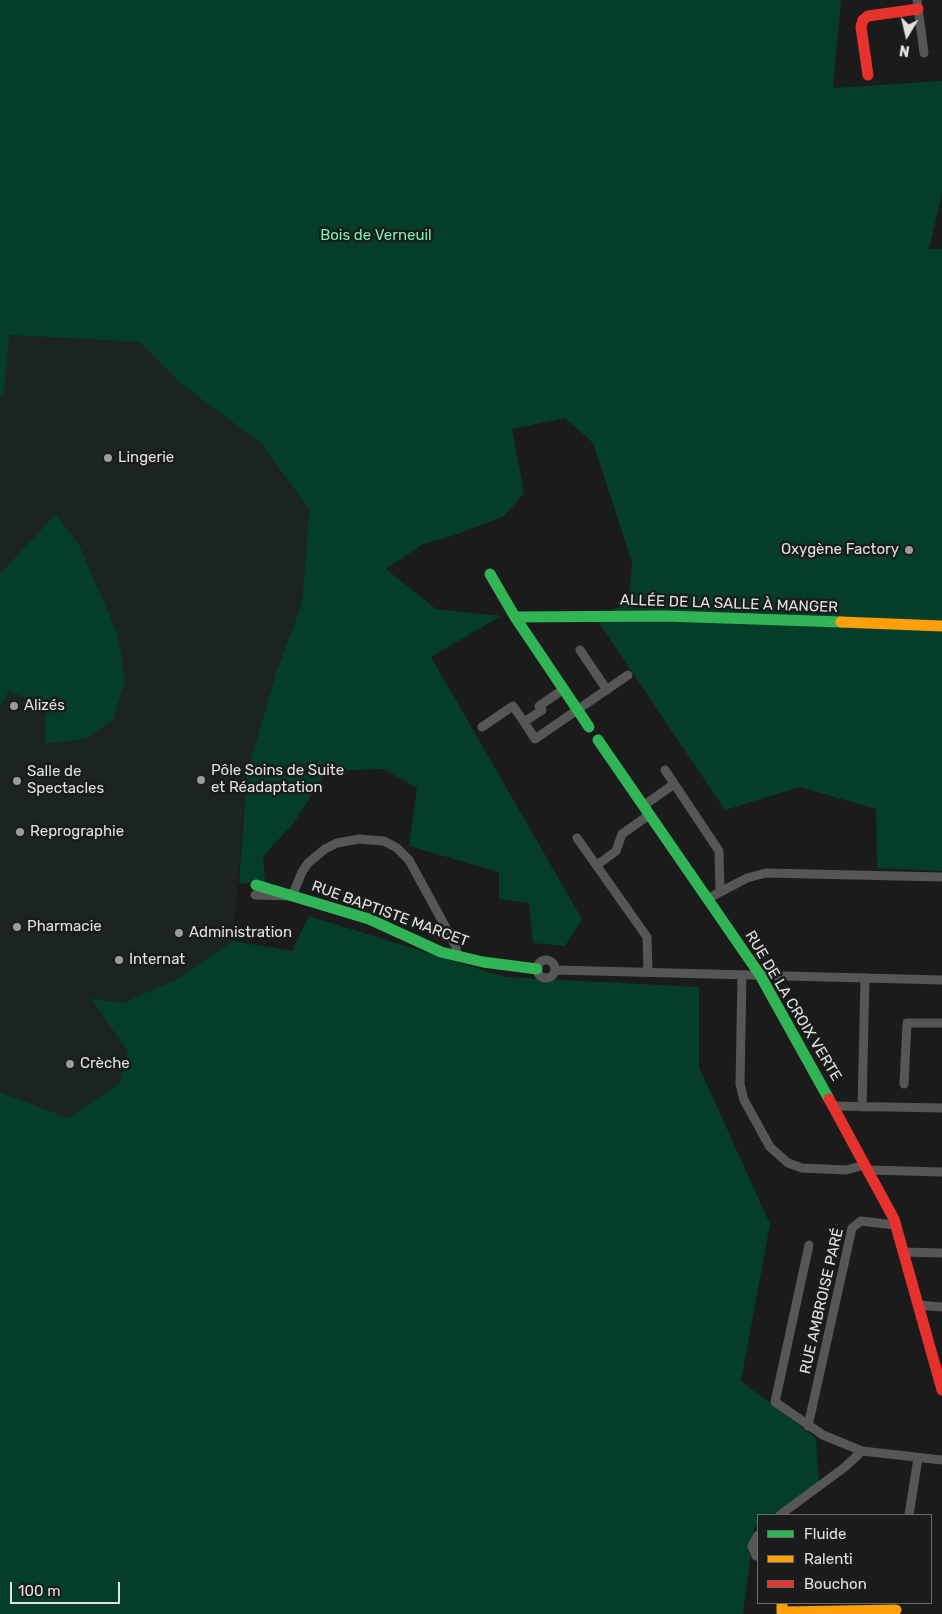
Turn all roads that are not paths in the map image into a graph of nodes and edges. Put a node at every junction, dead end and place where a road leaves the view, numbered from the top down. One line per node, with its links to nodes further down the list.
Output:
1 (918, 4): 2 (street); 3 (street)
2 (924, 53)
3 (868, 75)
4 (490, 574): 5 (street)
5 (515, 617): 6 (street, ALLÉE DE LA SALLE À MANGER); 9 (street)
6 (942, 626)
7 (580, 650): 10 (street)
8 (628, 675): 10 (street)
9 (564, 689): 11 (street); 12 (street)
10 (607, 690): 11 (street)
11 (578, 710): 12 (street); 14 (street)
12 (524, 722): 13 (street)
13 (482, 727)
14 (589, 727)
15 (598, 740): 18 (street, RUE DE LA CROIX VERTE)
16 (665, 770): 17 (street)
17 (674, 784): 18 (street); 23 (street)
18 (646, 811): 20 (street); 25 (street, RUE DE LA CROIX VERTE)
19 (577, 838): 20 (street)
20 (597, 865): 29 (street)
21 (942, 877): 23 (street)
22 (256, 890): 24 (street, RUE BAPTISTE MARCET)
23 (720, 892): 25 (street)
24 (292, 896): 26 (street, RUE BAPTISTE MARCET); 26 (street)
25 (707, 899): 31 (street, RUE DE LA CROIX VERTE)
26 (457, 956): 27 (street, RUE BAPTISTE MARCET)
27 (537, 969): 28 (street, RUE BAPTISTE MARCET); 28 (street, RUE BAPTISTE MARCET)
28 (556, 970): 29 (street, RUE BAPTISTE MARCET)
29 (648, 972): 30 (street, RUE BAPTISTE MARCET)
30 (742, 975): 31 (street, RUE BAPTISTE MARCET); 39 (street)
31 (760, 975): 32 (street, RUE BAPTISTE MARCET); 36 (street, RUE DE LA CROIX VERTE)
32 (865, 978): 33 (street, RUE BAPTISTE MARCET); 37 (street)
33 (942, 980)
34 (942, 1023): 35 (street)
35 (904, 1084)
36 (834, 1106): 37 (street); 39 (street, RUE DE LA CROIX VERTE)
37 (862, 1107): 38 (street)
38 (942, 1108)
39 (866, 1168): 40 (street); 41 (street, RUE DE LA CROIX VERTE)
40 (942, 1172)
41 (895, 1225): 43 (street, RUE DE LA CROIX VERTE); 48 (street, RUE AMBROISE PARÉ)
42 (808, 1245): 48 (street)
43 (903, 1252): 44 (street); 45 (street, RUE DE LA CROIX VERTE)
44 (942, 1253)
45 (918, 1305): 46 (street); 47 (street, RUE DE LA CROIX VERTE)
46 (942, 1307)
47 (942, 1390)
48 (808, 1426): 49 (street)
49 (862, 1451): 50 (street); 52 (street)
50 (918, 1458): 51 (street); 53 (street)
51 (942, 1460)
52 (781, 1514)
53 (910, 1514)
54 (757, 1537): 55 (street)
55 (757, 1556)
56 (782, 1604): 57 (street)
57 (896, 1609)

